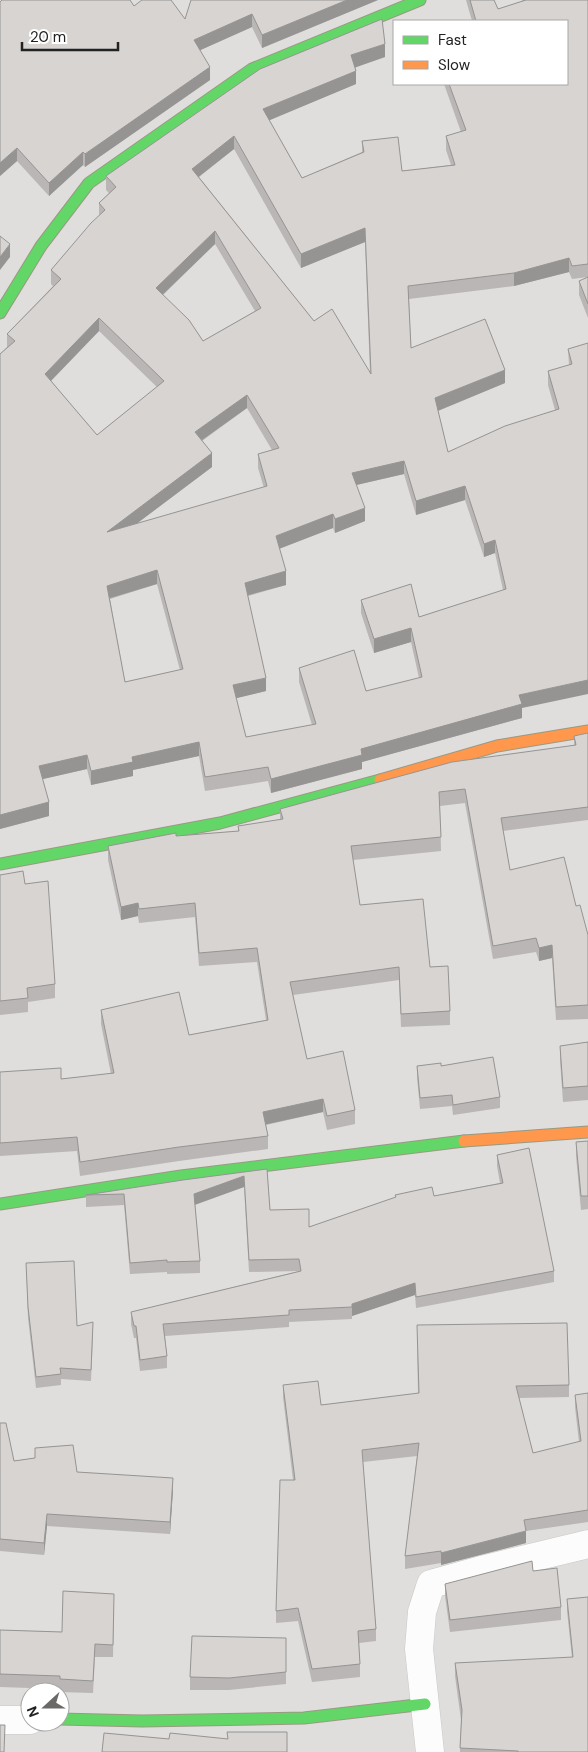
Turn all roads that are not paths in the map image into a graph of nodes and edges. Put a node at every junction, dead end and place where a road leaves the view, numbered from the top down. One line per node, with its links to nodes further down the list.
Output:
1 (420, 0): 2 (street)
2 (0, 313)
3 (588, 731): 4 (street)
4 (0, 864)
5 (588, 1132): 6 (street)
6 (0, 1204)
7 (588, 1544): 8 (street)
8 (425, 1704): 9 (street); 12 (street)
9 (70, 1719)
10 (0, 1720): 11 (street)
11 (20, 1720)
12 (430, 1752)

